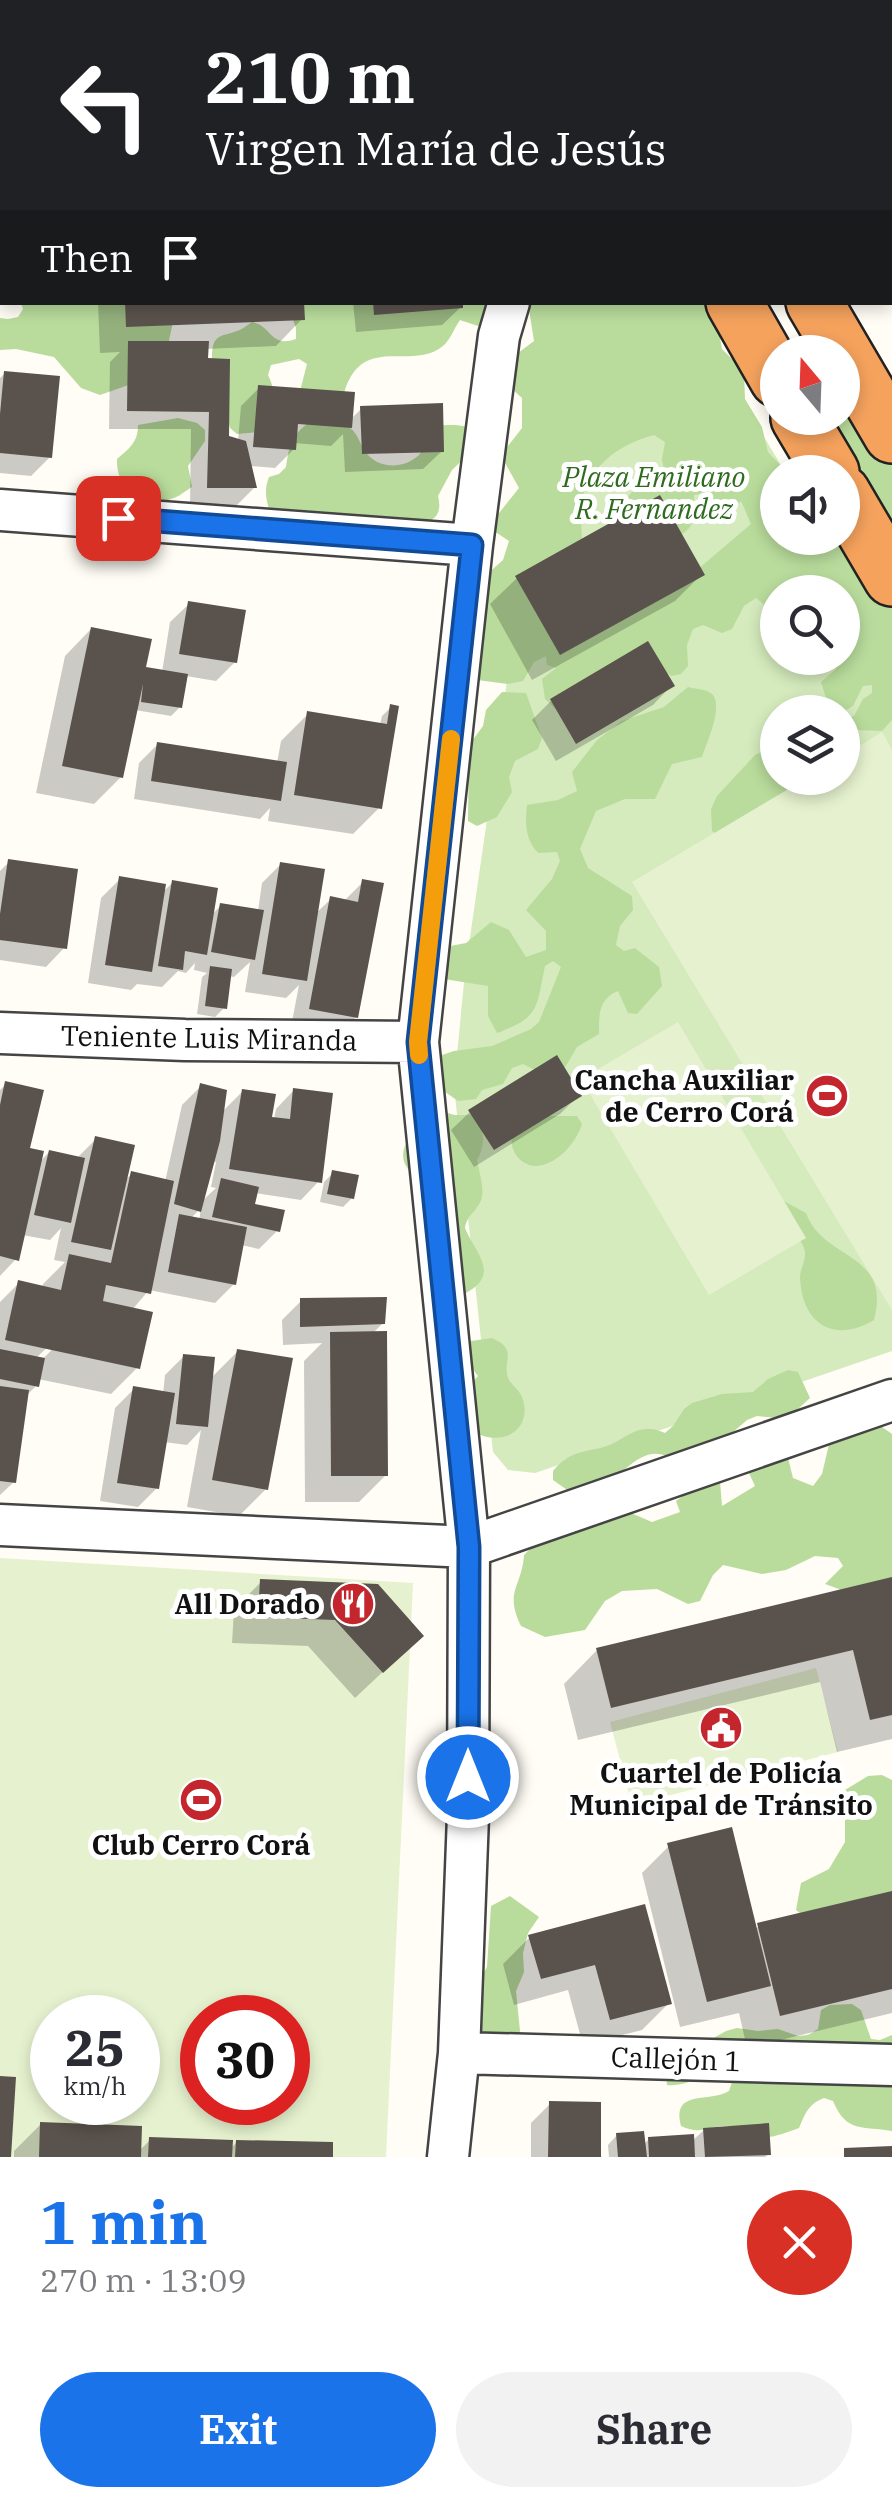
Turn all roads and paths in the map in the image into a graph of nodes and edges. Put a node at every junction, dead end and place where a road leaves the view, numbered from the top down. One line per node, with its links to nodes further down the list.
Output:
1 (508, 305): 8 (street)
2 (736, 305): 4 (highway)
3 (816, 305): 5 (highway)
4 (760, 348)
5 (892, 435)
6 (0, 510): 8 (street)
7 (860, 524): 9 (highway)
8 (472, 545): 11 (street)
9 (892, 578)
10 (0, 1033): 11 (street, Teniente Luis Miranda)
11 (418, 1042): 14 (street)
12 (892, 1400): 14 (street)
13 (0, 1525): 14 (street)
14 (469, 1547): 15 (street)
15 (459, 2053): 16 (street, Callejón 1); 17 (street)
16 (892, 2065)
17 (448, 2157)

